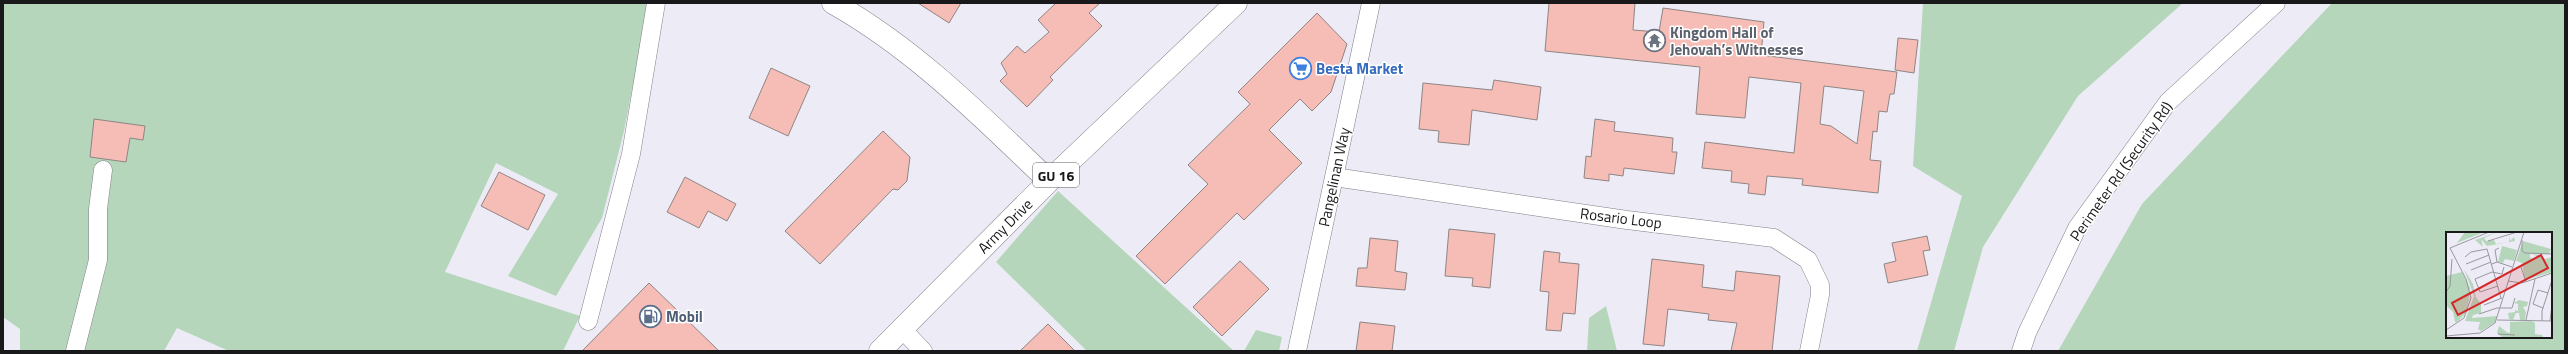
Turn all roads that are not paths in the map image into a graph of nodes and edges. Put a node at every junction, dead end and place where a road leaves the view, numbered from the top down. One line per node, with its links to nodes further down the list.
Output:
1 (656, 3): 9 (street)
2 (833, 3): 8 (main road)
3 (1236, 3): 8 (main road, Army Drive / GU 16)
4 (1370, 3): 7 (street, Pangelinan Way)
5 (2276, 3): 16 (street, Perimeter Rd (Security Rd))
6 (103, 170): 11 (street)
7 (1334, 177): 14 (street, Pangelinan Way); 15 (street, Rosario Loop)
8 (1049, 181): 10 (main road, Army Drive / GU 16)
9 (588, 322)
10 (902, 329): 12 (main road, Army Drive / GU 16); 13 (street)
11 (74, 351)
12 (880, 351)
13 (923, 351)
14 (1298, 351)
15 (1809, 351)
16 (2021, 351)

